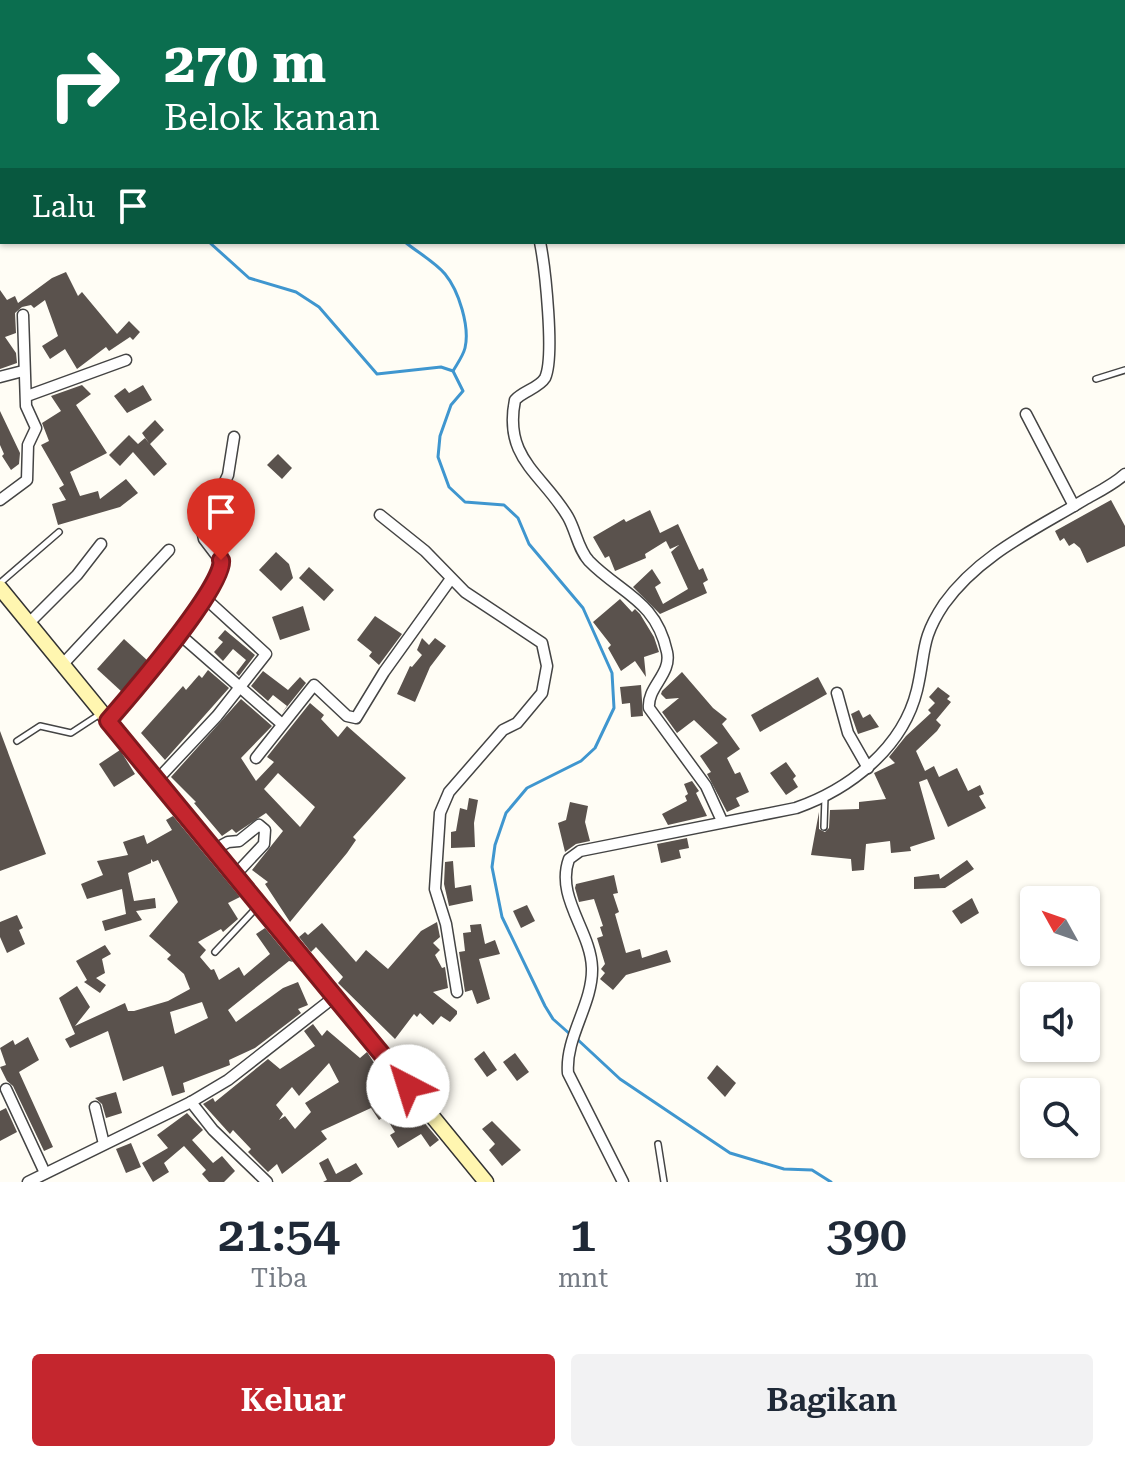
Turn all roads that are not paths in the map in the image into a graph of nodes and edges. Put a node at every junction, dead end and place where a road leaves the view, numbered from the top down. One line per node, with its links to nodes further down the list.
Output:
1 (540, 244): 34 (street)
2 (23, 315): 5 (street)
3 (126, 360): 8 (street)
4 (1125, 370): 7 (lane)
5 (23, 371): 6 (street); 8 (street)
6 (0, 377)
7 (1096, 379)
8 (27, 396): 12 (street)
9 (1026, 414): 13 (street)
10 (234, 437): 20 (street)
11 (1125, 474): 13 (street)
12 (0, 500)
13 (1074, 506): 31 (street)
14 (380, 515): 18 (street)
15 (59, 532): 19 (lane)
16 (101, 544): 22 (street)
17 (169, 550): 24 (street)
18 (450, 580): 28 (street); 40 (street)
19 (0, 585): 21 (street)
20 (206, 599): 23 (street); 25 (street)
21 (5, 601): 22 (street)
22 (29, 623): 24 (street)
23 (178, 633): 25 (street); 27 (street)
24 (63, 664): 27 (street)
25 (242, 688): 28 (street); 32 (street)
26 (837, 693): 31 (street)
27 (104, 717): 29 (lane); 32 (street)
28 (282, 724): 30 (street)
29 (17, 741)
30 (256, 758)
31 (868, 768): 33 (street)
32 (157, 780): 36 (street)
33 (825, 797): 34 (street); 35 (lane)
34 (722, 821): 51 (street)
35 (824, 827)
36 (215, 849): 37 (street); 37 (street)
37 (236, 874): 38 (street)
38 (260, 904): 39 (lane); 41 (street)
39 (215, 952)
40 (457, 992)
41 (333, 998): 43 (street); 50 (street)
42 (6, 1089): 47 (street)
43 (191, 1102): 45 (street); 49 (street)
44 (95, 1107): 45 (street)
45 (104, 1144): 47 (street)
46 (658, 1144): 52 (lane)
47 (45, 1173): 48 (street)
48 (28, 1182)
49 (267, 1182)
50 (486, 1182)
51 (623, 1182)
52 (664, 1182)

